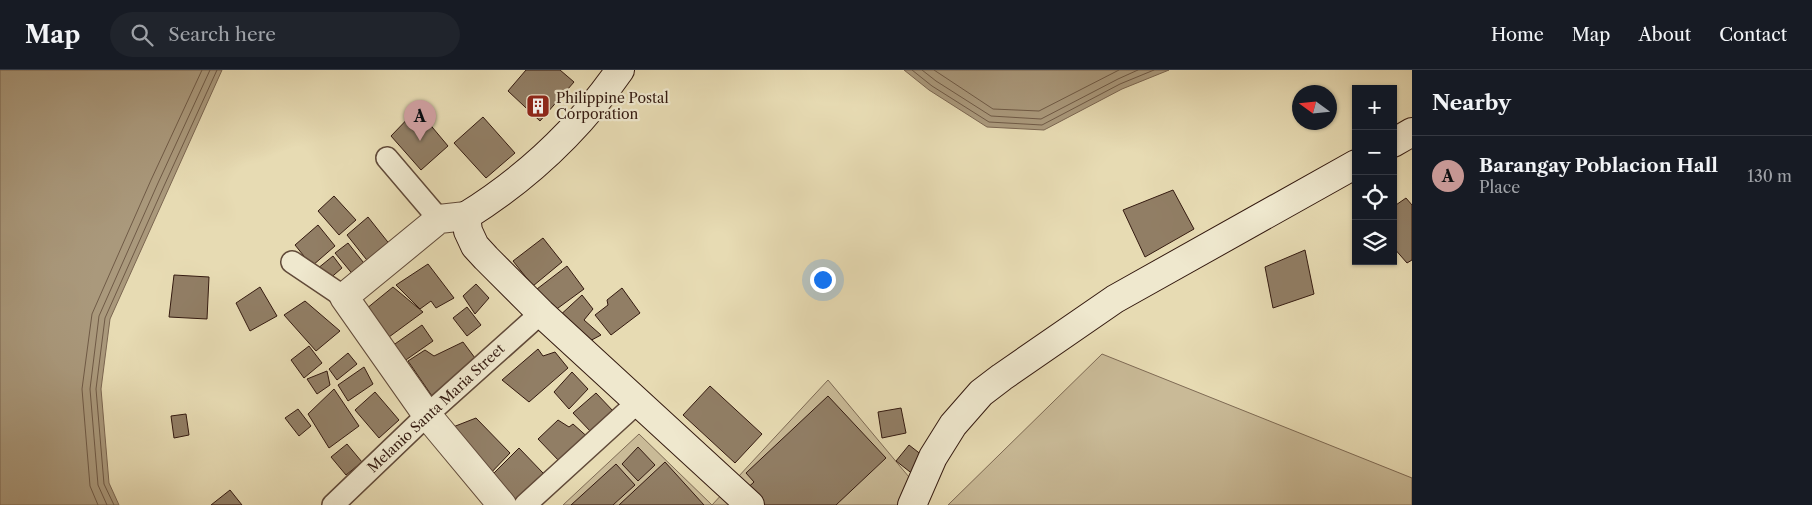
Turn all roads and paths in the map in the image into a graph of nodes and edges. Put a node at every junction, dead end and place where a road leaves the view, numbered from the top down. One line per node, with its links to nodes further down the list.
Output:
1 (620, 70): 6 (main road)
2 (1412, 132): 3 (main road)
3 (1397, 141)
4 (387, 158): 7 (street)
5 (1352, 166): 17 (main road)
6 (466, 216): 7 (main road); 10 (main road)
7 (439, 219): 9 (main road)
8 (292, 262): 9 (street)
9 (344, 297): 12 (main road)
10 (541, 313): 11 (main road); 12 (street, Melanio Santa Maria Street)
11 (638, 402): 15 (street); 16 (main road)
12 (427, 416): 13 (street, Melanio Santa Maria Street); 14 (main road)
13 (333, 505)
14 (502, 505)
15 (525, 505)
16 (750, 505)
17 (912, 505)

